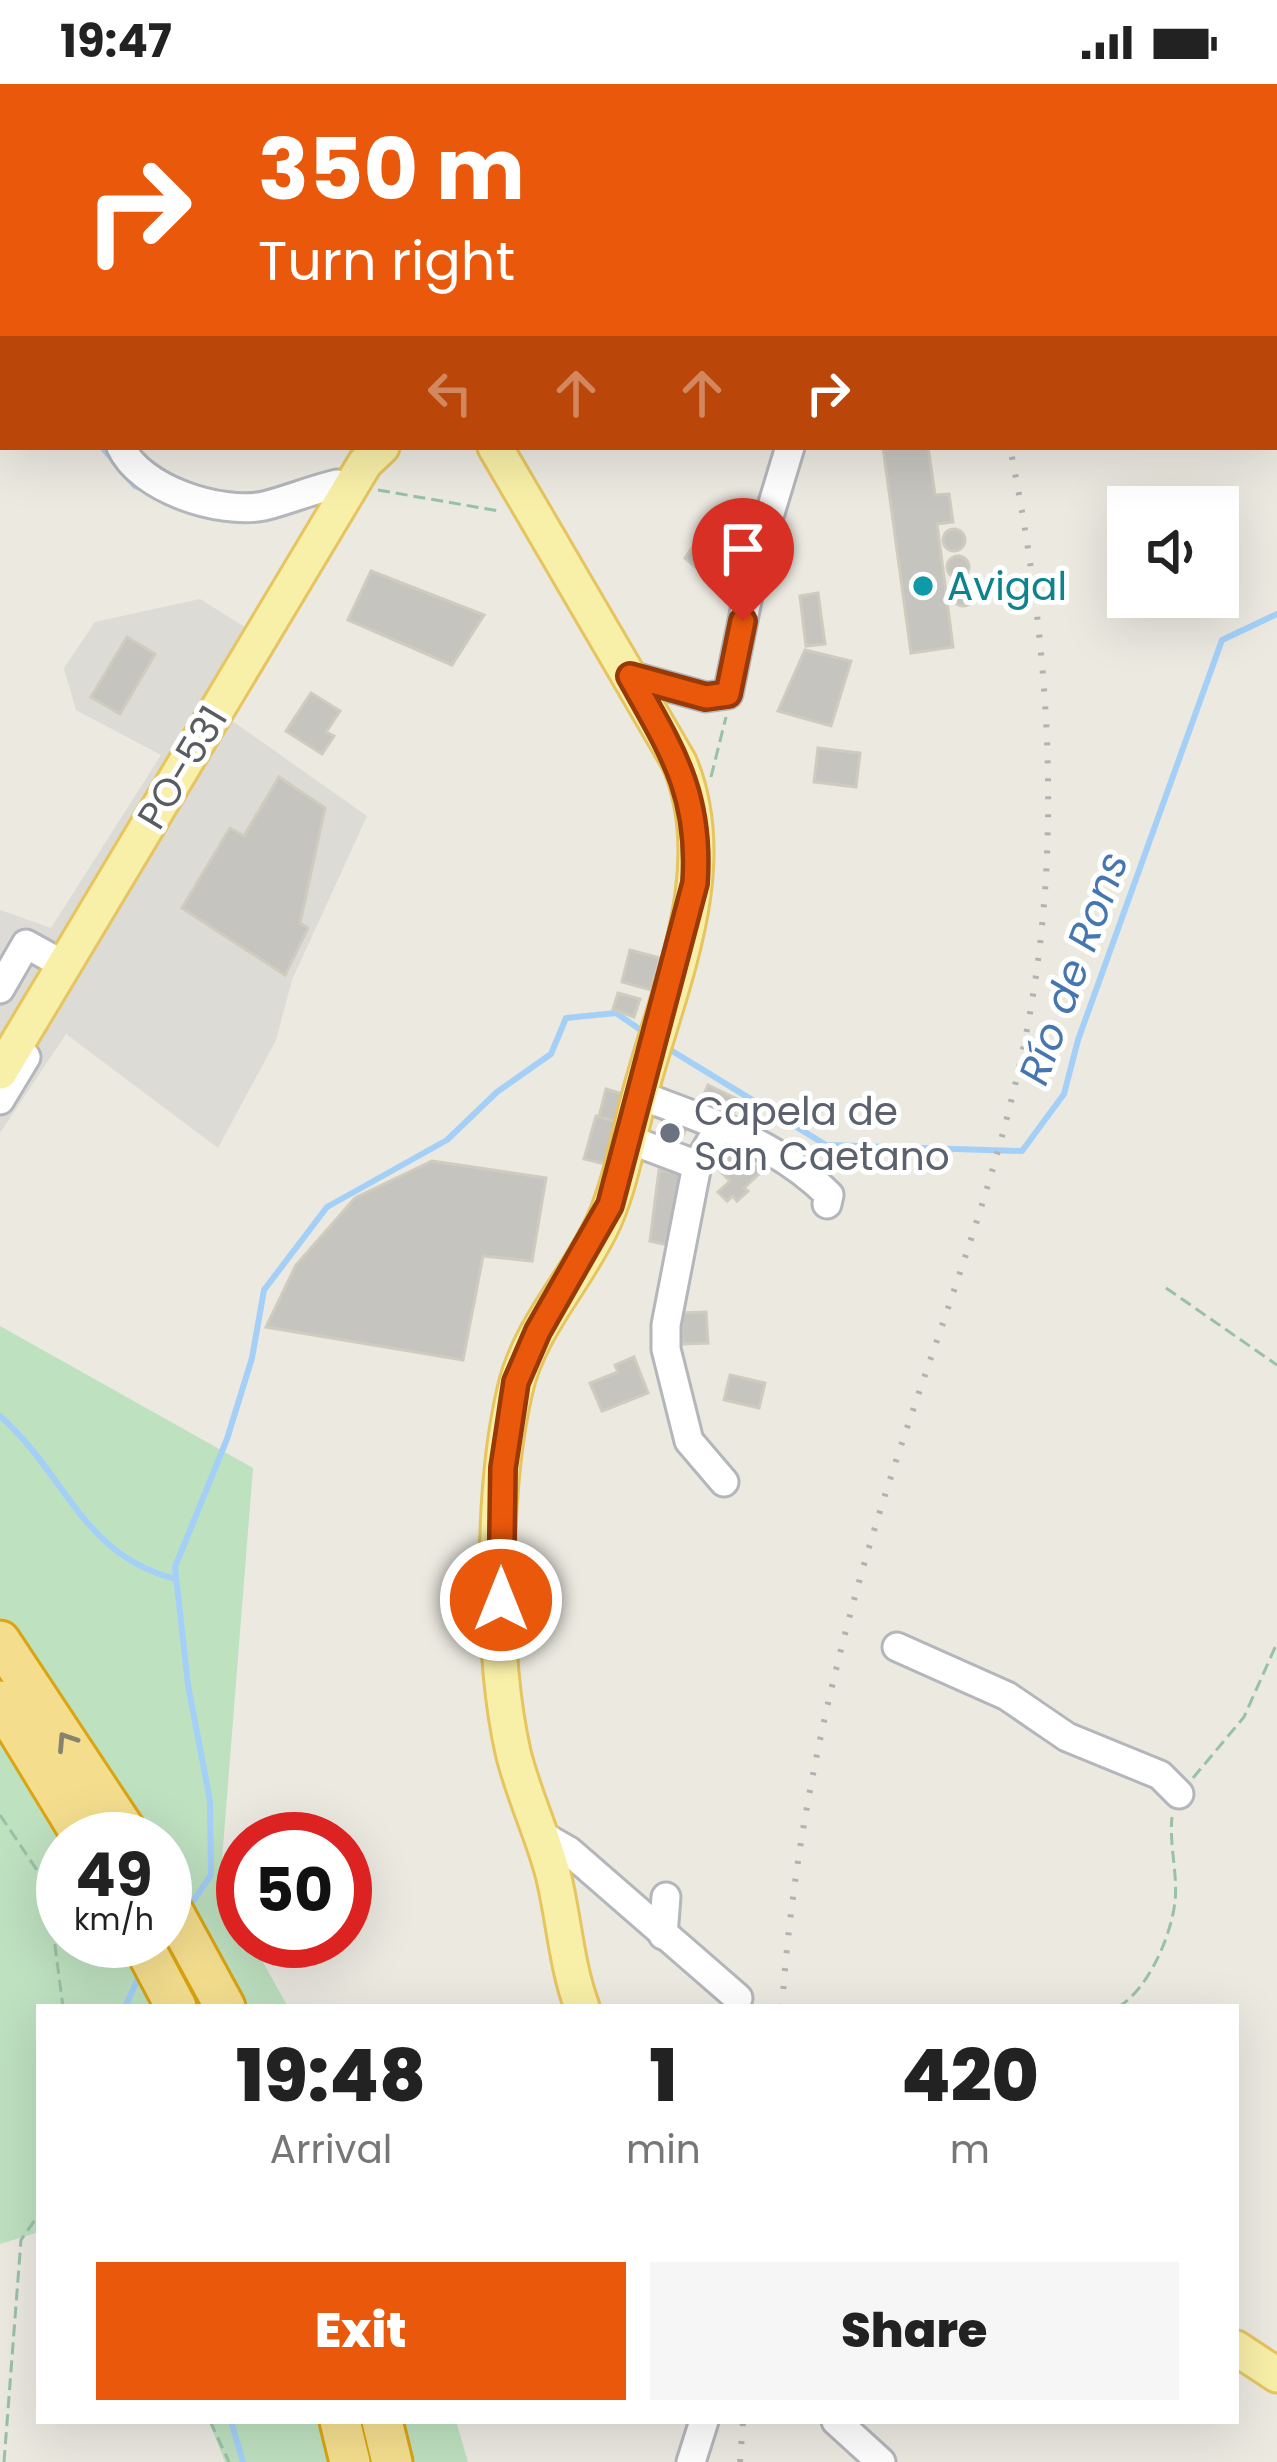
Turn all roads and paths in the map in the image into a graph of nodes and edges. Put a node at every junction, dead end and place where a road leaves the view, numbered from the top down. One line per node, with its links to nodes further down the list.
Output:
1 (123, 450): 4 (street)
2 (789, 450): 7 (street)
3 (496, 451): 5 (main road)
4 (366, 460): 5 (path); 10 (street, PO-531); 13 (main road, PO-531); 15 (street, PO-531)
5 (535, 517): 6 (main road)
6 (630, 676): 7 (street); 14 (main road)
7 (733, 685): 8 (path)
8 (711, 779)
9 (13, 938): 10 (street); 11 (street)
10 (53, 959): 12 (street, PO-531)
11 (0, 989)
12 (0, 1047)
13 (0, 1072)
14 (639, 1095): 16 (street); 17 (main road)
15 (0, 1100)
16 (721, 1126): 18 (street); 19 (street)
17 (628, 1139): 18 (street); 31 (main road)
18 (697, 1165): 22 (street)
19 (826, 1204)
20 (1166, 1288): 21 (path)
21 (1277, 1365)
22 (724, 1482)
23 (0, 1640): 29 (highway, one-way to 23)
24 (1277, 1643): 27 (path)
25 (897, 1647): 27 (street)
26 (0, 1702): 28 (highway)
27 (1179, 1794): 41 (path)
28 (67, 1812)
29 (112, 1812)
30 (0, 1815): 37 (path)
31 (543, 1836): 33 (street); 40 (main road)
32 (666, 1897): 33 (street)
33 (664, 1934): 36 (street)
34 (192, 1946): 39 (highway)
35 (155, 1968): 38 (highway)
36 (738, 1998)
37 (63, 2004)
38 (174, 2004)
39 (223, 2004)
40 (581, 2004)
41 (1123, 2004)
42 (36, 2218): 50 (path)
43 (1239, 2350): 44 (main road)
44 (1277, 2375)
45 (211, 2424): 51 (path)
46 (341, 2424): 52 (highway)
47 (383, 2424): 53 (highway)
48 (703, 2424): 54 (street)
49 (839, 2424): 55 (street)
50 (4, 2462)
51 (229, 2462)
52 (350, 2462)
53 (392, 2462)
54 (691, 2462)
55 (881, 2462)

